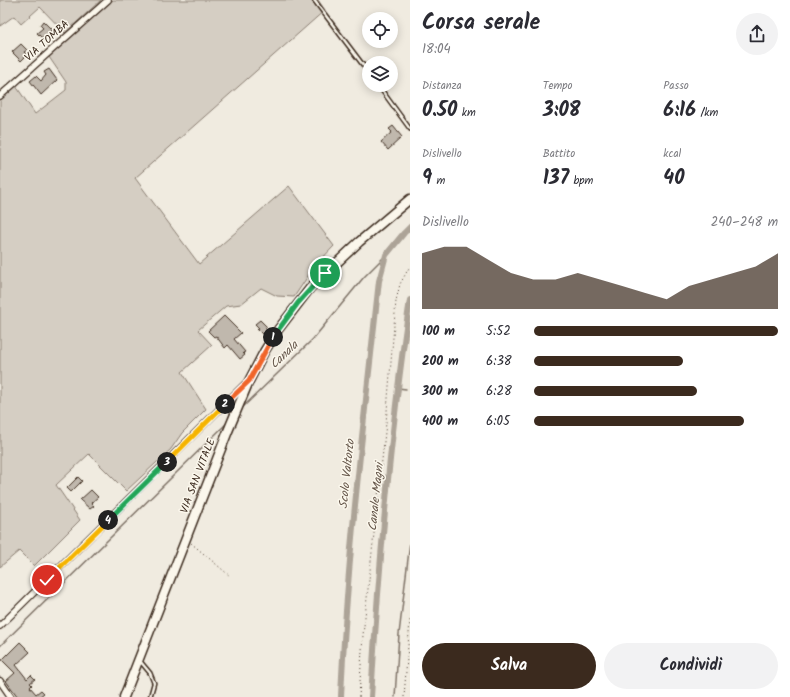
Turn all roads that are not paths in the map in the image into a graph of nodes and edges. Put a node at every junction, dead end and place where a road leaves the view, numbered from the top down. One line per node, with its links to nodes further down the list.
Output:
1 (108, 0): 5 (street, VIA TOMBA)
2 (314, 0): 3 (lane)
3 (362, 64)
4 (383, 92): 6 (lane)
5 (0, 96)
6 (410, 129)
7 (410, 199): 8 (main road, VIA SAN VITALE)
8 (249, 381): 9 (street); 10 (main road, VIA SAN VITALE)
9 (0, 626)
10 (139, 659): 13 (main road, VIA SAN VITALE); 14 (lane)
11 (0, 681): 12 (street)
12 (11, 697)
13 (124, 697)
14 (150, 697)

